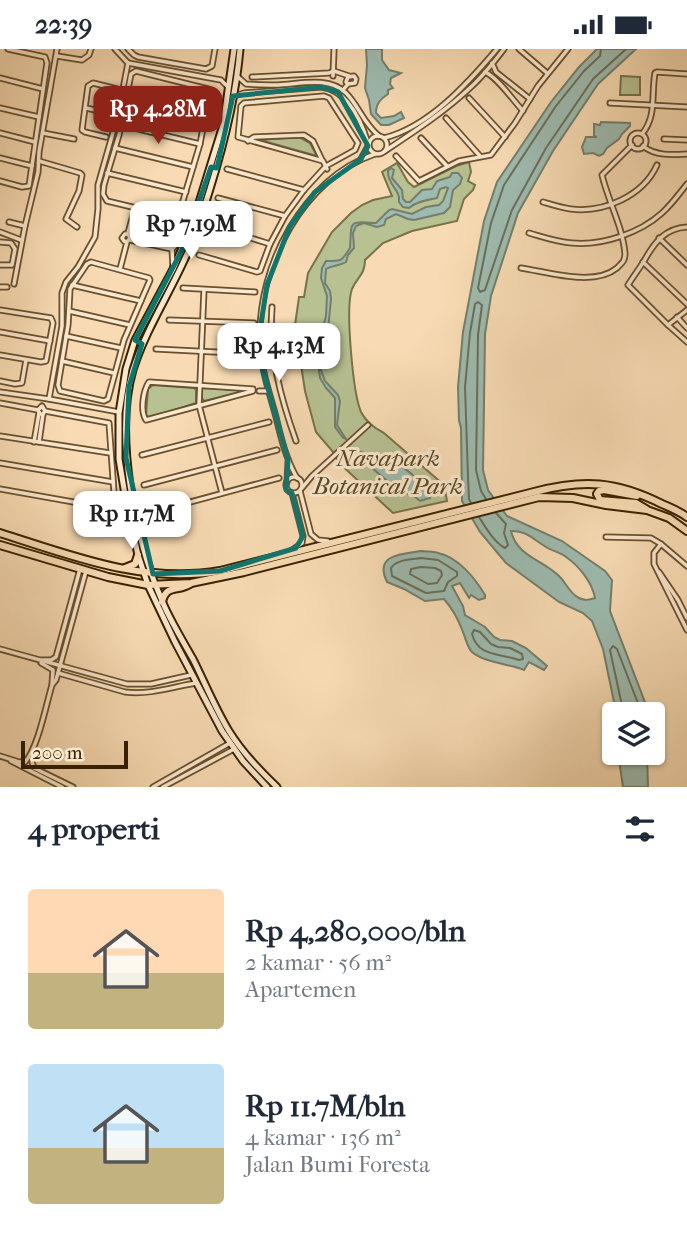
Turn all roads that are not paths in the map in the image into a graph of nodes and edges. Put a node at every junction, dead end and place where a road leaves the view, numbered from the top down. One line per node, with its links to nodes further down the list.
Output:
1 (8, 49): 29 (street)
2 (57, 49): 14 (street)
3 (91, 49): 14 (street)
4 (116, 49): 15 (street)
5 (128, 49): 6 (street)
6 (215, 49)
7 (234, 49): 21 (main road)
8 (240, 49): 21 (main road)
9 (334, 49): 18 (street)
10 (496, 49): 35 (street)
11 (504, 49): 16 (street)
12 (519, 49): 19 (street)
13 (567, 49): 19 (street)
14 (57, 56): 52 (street)
15 (128, 62): 25 (street); 46 (street)
16 (492, 63): 17 (street); 23 (street)
17 (485, 72): 26 (street); 35 (street)
18 (332, 73): 22 (street); 32 (street)
19 (547, 73): 38 (street)
20 (687, 73): 41 (street)
21 (234, 74): 25 (street); 27 (street); 31 (main road); 36 (main road)
22 (252, 76)
23 (502, 76): 26 (street); 38 (street)
24 (0, 78): 29 (street)
25 (221, 80): 31 (street)
26 (498, 81): 45 (street)
27 (267, 85): 28 (street); 34 (street)
28 (277, 85): 32 (street); 33 (street)
29 (43, 89): 47 (street)
30 (117, 89): 42 (street)
31 (229, 89): 81 (main road)
32 (343, 90): 55 (street)
33 (277, 91): 34 (street); 64 (street)
34 (267, 92): 36 (street)
35 (459, 94): 55 (street); 68 (street)
36 (233, 96): 81 (main road)
37 (470, 98): 56 (street)
38 (530, 99): 45 (street)
39 (127, 100): 48 (street); 48 (street); 50 (street)
40 (610, 103): 41 (street)
41 (654, 105): 43 (street); 53 (street)
42 (85, 107): 46 (street); 54 (street)
43 (687, 107)
44 (0, 108): 47 (street)
45 (523, 111): 56 (street)
46 (118, 115): 160 (street)
47 (39, 117): 62 (street)
48 (205, 118): 63 (street)
49 (446, 118): 72 (street)
50 (122, 125): 63 (street); 67 (street)
51 (0, 133): 62 (street)
52 (43, 133): 58 (street); 75 (street)
53 (642, 134): 65 (street); 66 (street)
54 (106, 137)
55 (381, 137): 64 (street); 68 (street)
56 (505, 137): 72 (street)
57 (421, 138): 79 (street)
58 (74, 139)
59 (664, 139): 60 (street)
60 (687, 140)
61 (248, 141): 76 (street); 76 (street); 83 (street)
62 (34, 142): 78 (street)
63 (200, 143): 80 (street)
64 (368, 145): 69 (street); 74 (street)
65 (632, 145): 66 (street); 92 (street)
66 (643, 146): 70 (street)
67 (115, 149): 80 (street); 84 (street)
68 (385, 151): 69 (street)
69 (375, 154): 74 (street)
70 (687, 154)
71 (396, 156): 79 (street)
72 (480, 157): 79 (street)
73 (0, 158): 78 (street)
74 (361, 159): 85 (street)
75 (39, 161): 97 (street); 98 (street)
76 (323, 161): 83 (street)
77 (657, 165): 92 (street)
78 (32, 166): 86 (street)
79 (447, 166)
80 (193, 167): 89 (street)
81 (214, 167): 101 (main road); 142 (main road)
82 (227, 169): 88 (street)
83 (327, 169): 85 (street); 88 (street)
84 (107, 173): 89 (street); 93 (street)
85 (331, 178): 151 (street)
86 (0, 181)
87 (687, 184): 103 (street)
88 (304, 190): 94 (street)
89 (186, 192): 93 (street)
90 (218, 198): 94 (street)
91 (543, 202): 92 (street)
92 (611, 204): 103 (street)
93 (135, 208): 107 (street)
94 (285, 216): 108 (street)
95 (9, 222): 97 (street)
96 (209, 225): 108 (street)
97 (24, 226): 105 (street)
98 (77, 227)
99 (687, 227): 104 (street)
100 (0, 232): 105 (street)
101 (189, 233): 109 (street); 116 (main road)
102 (529, 233): 103 (street)
103 (621, 236): 114 (street)
104 (659, 238): 111 (street); 113 (street)
105 (22, 240): 117 (street)
106 (0, 241): 112 (street)
107 (128, 241): 109 (street); 115 (street)
108 (270, 244): 110 (street)
109 (172, 249): 116 (street)
110 (200, 255)
111 (643, 262): 125 (street); 135 (street)
112 (0, 265)
113 (687, 265)
114 (522, 268)
115 (120, 269): 118 (street); 124 (street)
116 (173, 269): 140 (main road)
117 (14, 284)
118 (72, 285): 124 (street); 129 (street)
119 (0, 286): 120 (street)
120 (7, 287)
121 (183, 288): 122 (street)
122 (204, 290): 123 (street); 132 (street)
123 (255, 292)
124 (141, 301): 134 (street)
125 (687, 303)
126 (272, 307): 150 (street)
127 (0, 310): 139 (street)
128 (687, 310): 130 (street)
129 (69, 311): 134 (street); 138 (street)
130 (677, 317): 135 (street); 136 (street)
131 (169, 320): 132 (street)
132 (202, 321): 133 (street); 145 (street)
133 (254, 323)
134 (130, 325): 143 (street)
135 (668, 325): 141 (street)
136 (687, 328)
137 (0, 333): 139 (street)
138 (66, 336): 143 (street); 149 (street)
139 (50, 341): 148 (street)
140 (135, 341): 142 (main road); 164 (main road)
141 (687, 342)
142 (142, 344): 211 (main road)
143 (121, 348): 152 (street)
144 (156, 349): 145 (street)
145 (201, 351): 146 (street); 155 (street)
146 (254, 354)
147 (0, 355): 148 (street)
148 (26, 359): 153 (street)
149 (62, 361): 152 (street); 152 (street)
150 (275, 365): 151 (street); 165 (street)
151 (262, 367): 154 (street)
152 (114, 373)
153 (0, 381)
154 (267, 384): 156 (street); 157 (street)
155 (199, 385): 156 (street); 162 (street); 162 (street)
156 (256, 390): 157 (street); 162 (street)
157 (268, 391): 166 (street)
158 (0, 392): 159 (street)
159 (43, 398): 160 (street); 163 (street)
160 (50, 399): 164 (street)
161 (0, 403): 163 (street)
162 (199, 405): 170 (street)
163 (41, 411): 171 (street); 174 (street)
164 (119, 412): 206 (main road)
165 (288, 415): 166 (street); 172 (street)
166 (276, 418): 176 (street)
167 (269, 422): 170 (street)
168 (368, 425): 179 (street)
169 (0, 436): 171 (street)
170 (208, 438): 175 (street); 178 (street)
171 (36, 442): 174 (street)
172 (296, 442)
173 (277, 450): 178 (street)
174 (110, 453): 182 (street)
175 (142, 455)
176 (288, 460): 181 (street); 183 (street)
177 (0, 463): 182 (street)
178 (215, 466): 184 (street); 187 (street)
179 (312, 476): 181 (street); 186 (street)
180 (279, 478): 187 (street)
181 (298, 478): 183 (street); 186 (street)
182 (113, 482): 185 (street)
183 (286, 483): 188 (street)
184 (144, 485)
185 (0, 489)
186 (301, 489): 188 (street); 191 (street)
187 (222, 493): 194 (street)
188 (292, 493): 192 (street)
189 (519, 498): 190 (main road); 193 (main road); 199 (main road)
190 (666, 506): 193 (main road); 195 (main road)
191 (304, 508): 192 (street); 196 (street)
192 (297, 510): 197 (street)
193 (647, 510): 198 (main road)
194 (150, 513)
195 (687, 517)
196 (307, 520): 197 (street); 202 (street)
197 (300, 522): 205 (street)
198 (687, 530)
199 (393, 531): 202 (main road); 212 (main road)
200 (0, 533): 208 (main road)
201 (606, 537): 203 (street)
202 (344, 539): 205 (main road)
203 (661, 544): 207 (street); 218 (street)
204 (0, 545): 209 (main road)
205 (284, 554): 211 (main road)
206 (138, 555): 208 (main road); 210 (main road)
207 (687, 564)
208 (119, 569): 210 (main road)
209 (83, 570): 213 (main road); 214 (street); 216 (street)
210 (144, 573): 211 (main road); 213 (main road)
211 (153, 574): 215 (main road)
212 (191, 583): 215 (main road); 217 (main road)
213 (148, 585): 215 (main road); 225 (main road)
214 (76, 586): 216 (street); 221 (street)
215 (157, 586): 217 (main road)
216 (82, 588): 222 (street)
217 (162, 602): 242 (main road)
218 (685, 616): 219 (street)
219 (687, 630)
220 (0, 649): 221 (street)
221 (36, 660): 222 (street); 229 (street)
222 (60, 666): 223 (street); 224 (street)
223 (87, 672): 226 (street); 227 (street)
224 (58, 673): 226 (street); 229 (street)
225 (193, 674): 227 (street); 228 (main road)
226 (85, 680): 230 (street)
227 (160, 682): 230 (street)
228 (197, 682): 230 (street); 231 (main road)
229 (52, 685): 232 (street)
230 (169, 688)
231 (232, 746): 234 (street); 241 (main road)
232 (34, 747): 235 (street); 236 (street)
233 (0, 756): 235 (street)
234 (213, 757): 239 (street); 240 (street)
235 (6, 758): 236 (street)
236 (37, 772): 237 (street); 238 (street)
237 (62, 787)
238 (74, 787)
239 (153, 787)
240 (163, 787)
241 (267, 787)
242 (277, 787)

